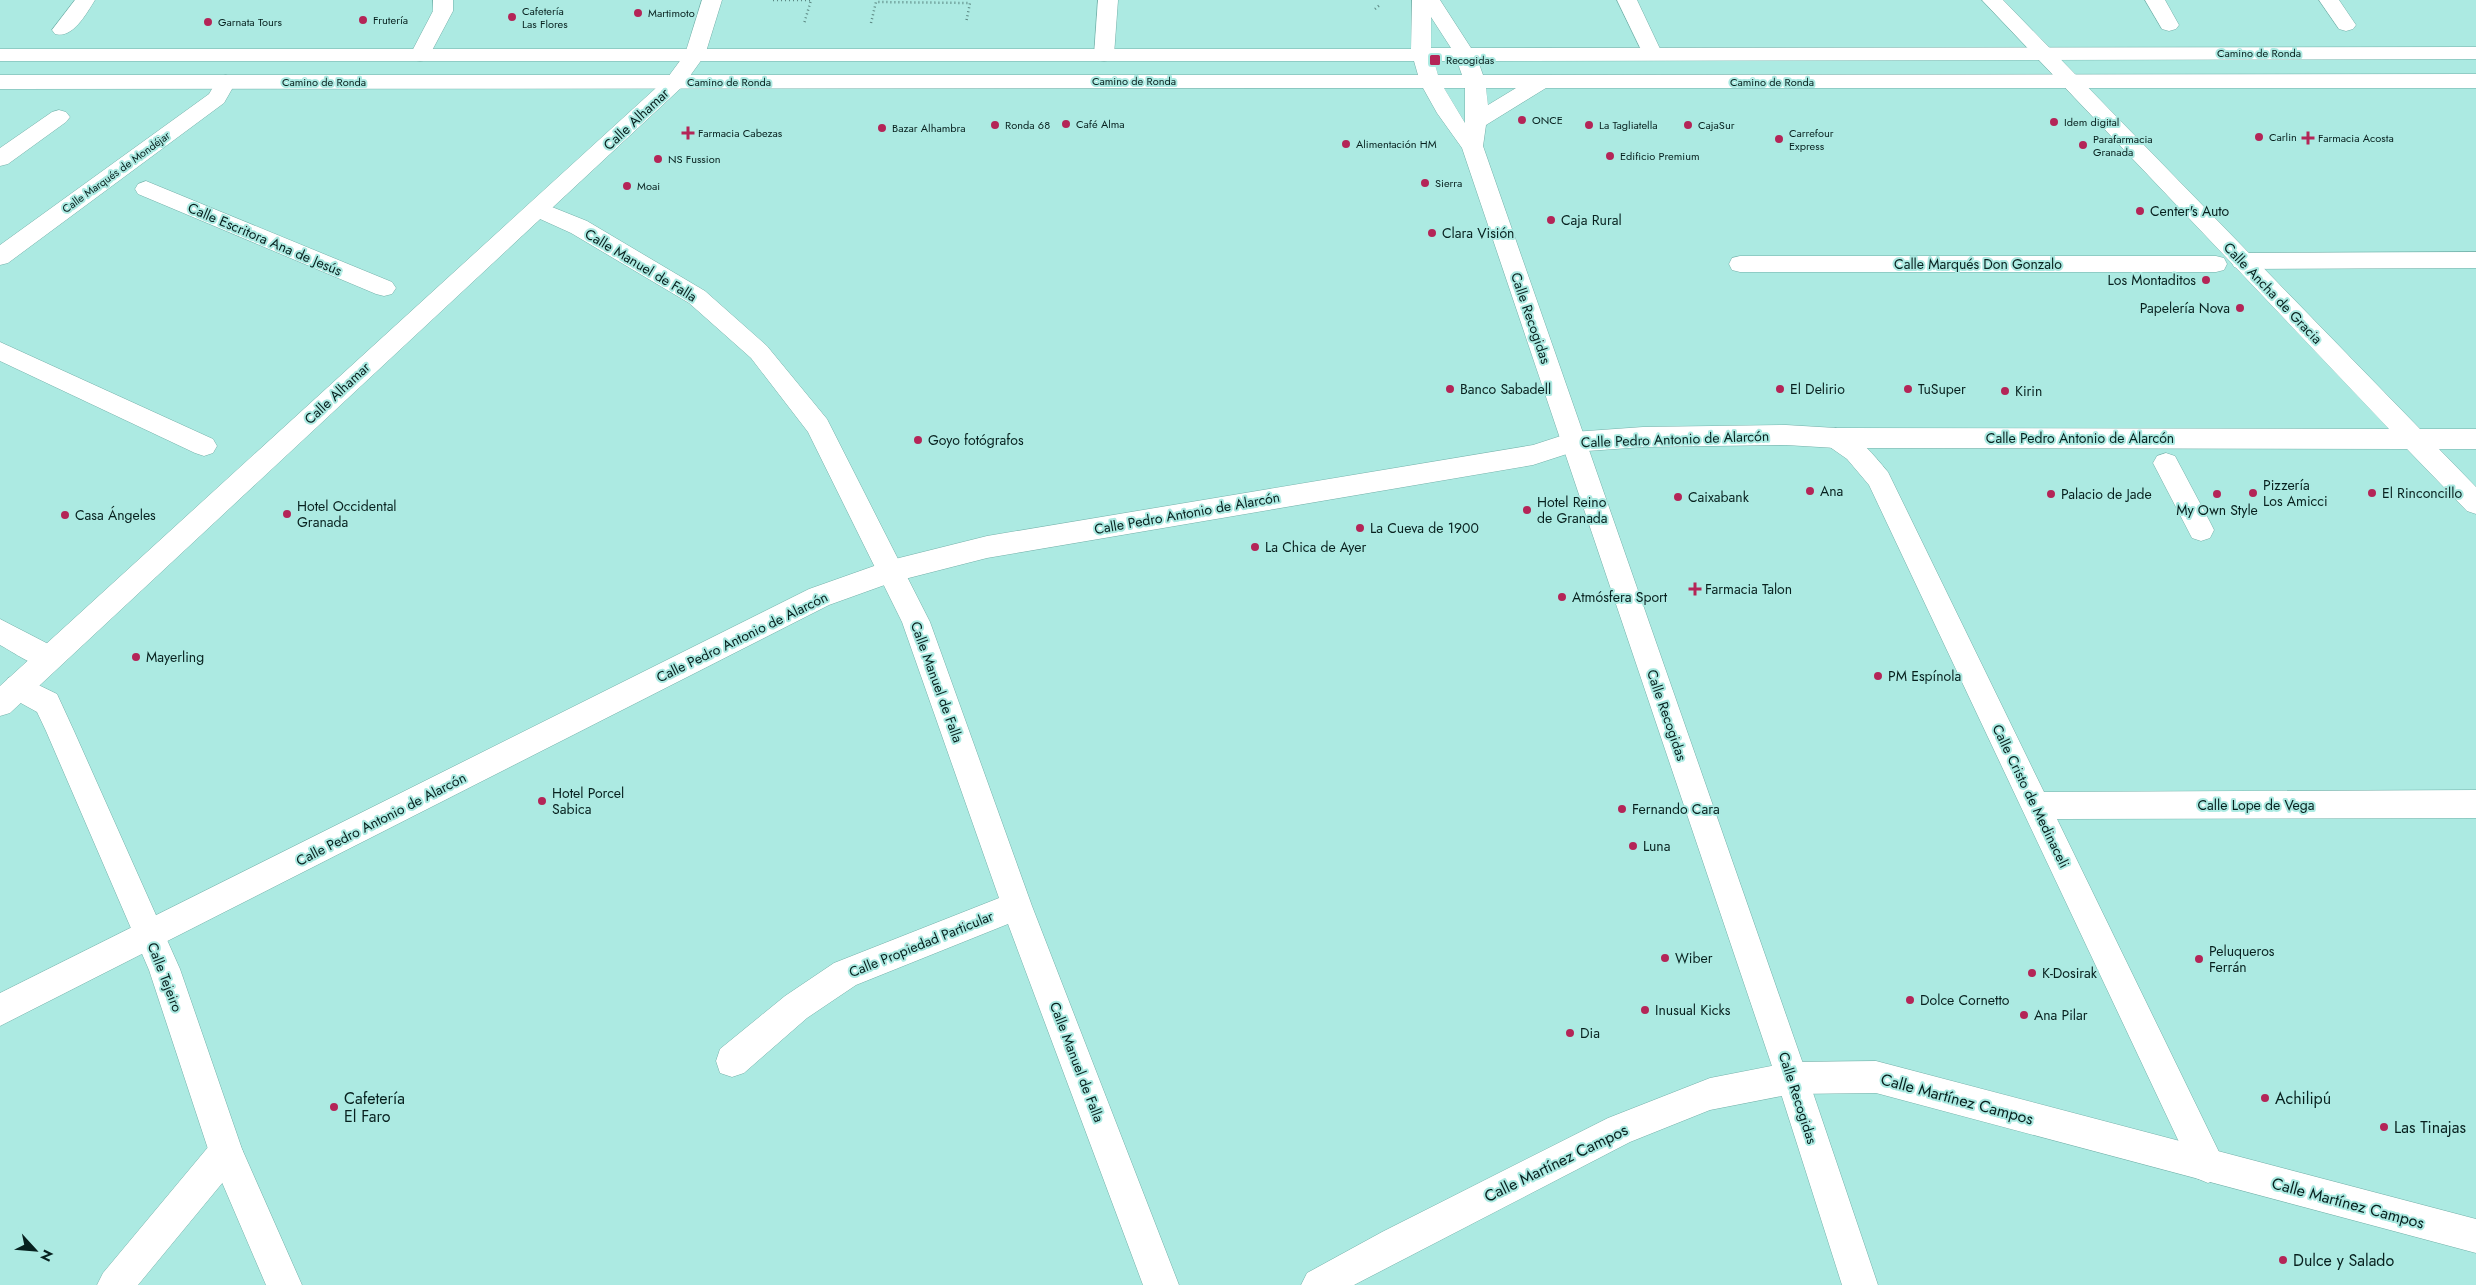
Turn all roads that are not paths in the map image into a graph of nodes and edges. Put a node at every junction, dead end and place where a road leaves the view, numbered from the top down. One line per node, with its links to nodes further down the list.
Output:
1 (85, 0): 13 (main road)
2 (444, 0): 18 (main road)
3 (712, 0): 21 (main road, Calle Alhamar)
4 (1108, 0): 22 (main road)
5 (1422, 0): 23 (main road)
6 (1430, 0): 19 (main road)
7 (1628, 0): 14 (main road)
8 (1992, 0): 15 (main road)
9 (2155, 0): 11 (main road)
10 (2329, 0): 12 (main road)
11 (2169, 25)
12 (2346, 25)
13 (62, 30)
14 (1652, 53): 15 (main road, Camino de Ronda); 19 (main road, Camino de Ronda)
15 (2042, 53): 16 (main road, Camino de Ronda); 30 (main road)
16 (2476, 53)
17 (242, 54): 18 (main road, Camino de Ronda); 20 (main road, Camino de Ronda); 26 (main road, Calle Marqués de Mondéjar)
18 (420, 54): 21 (main road, Camino de Ronda)
19 (1465, 54): 23 (main road, Camino de Ronda); 31 (main road)
20 (0, 55)
21 (695, 55): 22 (main road, Camino de Ronda); 27 (main road, Calle Alhamar)
22 (1104, 55): 23 (main road, Camino de Ronda)
23 (1422, 56): 28 (main road)
24 (2476, 81): 30 (main road, Camino de Ronda)
25 (0, 82): 26 (main road, Camino de Ronda)
26 (226, 82): 27 (main road, Camino de Ronda); 38 (main road, Calle Marqués de Mondéjar)
27 (675, 82): 28 (main road, Camino de Ronda); 37 (main road, Calle Alhamar)
28 (1429, 82): 31 (main road, Camino de Ronda); 34 (main road, Calle Recogidas)
29 (1540, 82): 30 (main road, Camino de Ronda); 31 (main road, Camino de Ronda); 33 (main road)
30 (2069, 82): 40 (main road, Calle Ancha de Gracia)
31 (1474, 83): 33 (main road, Calle Recogidas)
32 (59, 117): 35 (main road)
33 (1475, 122): 34 (main road, Calle Recogidas)
34 (1472, 146): 48 (main road, Calle Recogidas)
35 (0, 159)
36 (146, 189): 43 (main road, Calle Escritora Ana de Jesús)
37 (537, 209): 53 (main road, Calle Manuel de Falla); 55 (main road, Calle Alhamar)
38 (0, 257)
39 (2476, 260): 40 (main road)
40 (2242, 261): 46 (main road, Calle Ancha de Gracia)
41 (1740, 264): 42 (main road, Calle Marqués Don Gonzalo)
42 (2216, 264)
43 (384, 288)
44 (0, 351): 49 (main road)
45 (1836, 438): 46 (main road, Calle Pedro Antonio de Alarcón); 48 (main road, Calle Pedro Antonio de Alarcón); 58 (main road, Calle Cristo de Medinaceli)
46 (2413, 439): 47 (main road, Calle Pedro Antonio de Alarcón); 51 (main road, Calle Ancha de Gracia)
47 (2476, 439)
48 (1573, 442): 53 (main road, Calle Pedro Antonio de Alarcón); 63 (main road, Calle Recogidas)
49 (204, 446)
50 (2166, 463): 52 (main road, Calle Pedro Antonio de Alarcón)
51 (2476, 504)
52 (2201, 530)
53 (891, 571): 59 (main road, Calle Manuel de Falla); 60 (main road, Calle Pedro Antonio de Alarcón)
54 (0, 631): 55 (main road)
55 (50, 658): 56 (main road, Calle Alhamar)
56 (9, 696): 60 (main road, Calle Tejeiro)
57 (2476, 804): 58 (main road, Calle Lope de Vega)
58 (2036, 806): 65 (main road, Calle Cristo de Medinaceli)
59 (1017, 906): 62 (main road, Calle Propiedad Particular); 69 (main road, Calle Manuel de Falla)
60 (150, 936): 61 (main road, Calle Pedro Antonio de Alarcón); 64 (main road, Calle Tejeiro)
61 (0, 1010)
62 (732, 1061)
63 (1792, 1078): 65 (main road, Calle Martínez Campos); 70 (main road, Calle Martínez Campos); 71 (main road, Calle Recogidas)
64 (226, 1152): 67 (main road); 68 (main road, Calle Tejeiro)
65 (2208, 1166): 66 (main road, Calle Martínez Campos)
66 (2476, 1236)
67 (115, 1285)
68 (284, 1285)
69 (1161, 1285)
70 (1319, 1285)
71 (1860, 1285)

